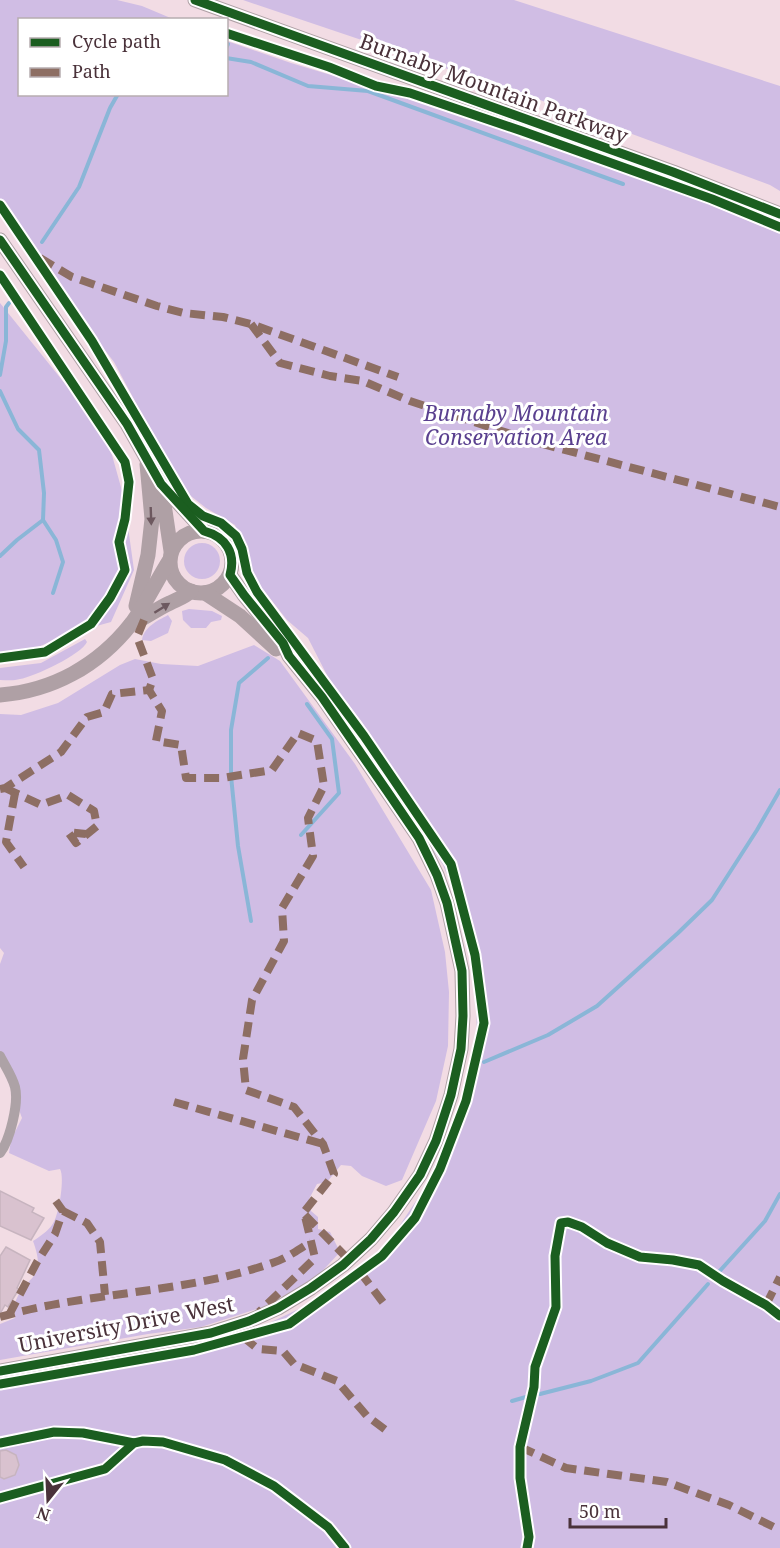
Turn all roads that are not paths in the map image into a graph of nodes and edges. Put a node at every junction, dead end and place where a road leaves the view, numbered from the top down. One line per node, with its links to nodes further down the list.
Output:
1 (195, 0): 2 (street, Burnaby Mountain Parkway)
2 (780, 214)
3 (0, 240): 4 (street)
4 (147, 458): 5 (street); 10 (street, one-way to 10)
5 (161, 484): 6 (street); 7 (street)
6 (204, 531): 7 (street); 8 (street)
7 (170, 556): 9 (street); 10 (street)
8 (230, 575): 9 (street); 11 (street, University Drive West)
9 (198, 592): 10 (street, one-way to 9); 11 (street, University Drive West)
10 (131, 624): 12 (street)
11 (289, 656): 15 (street, University Drive West)
12 (0, 695)
13 (0, 1056): 14 (street)
14 (0, 1153)
15 (0, 1371)

